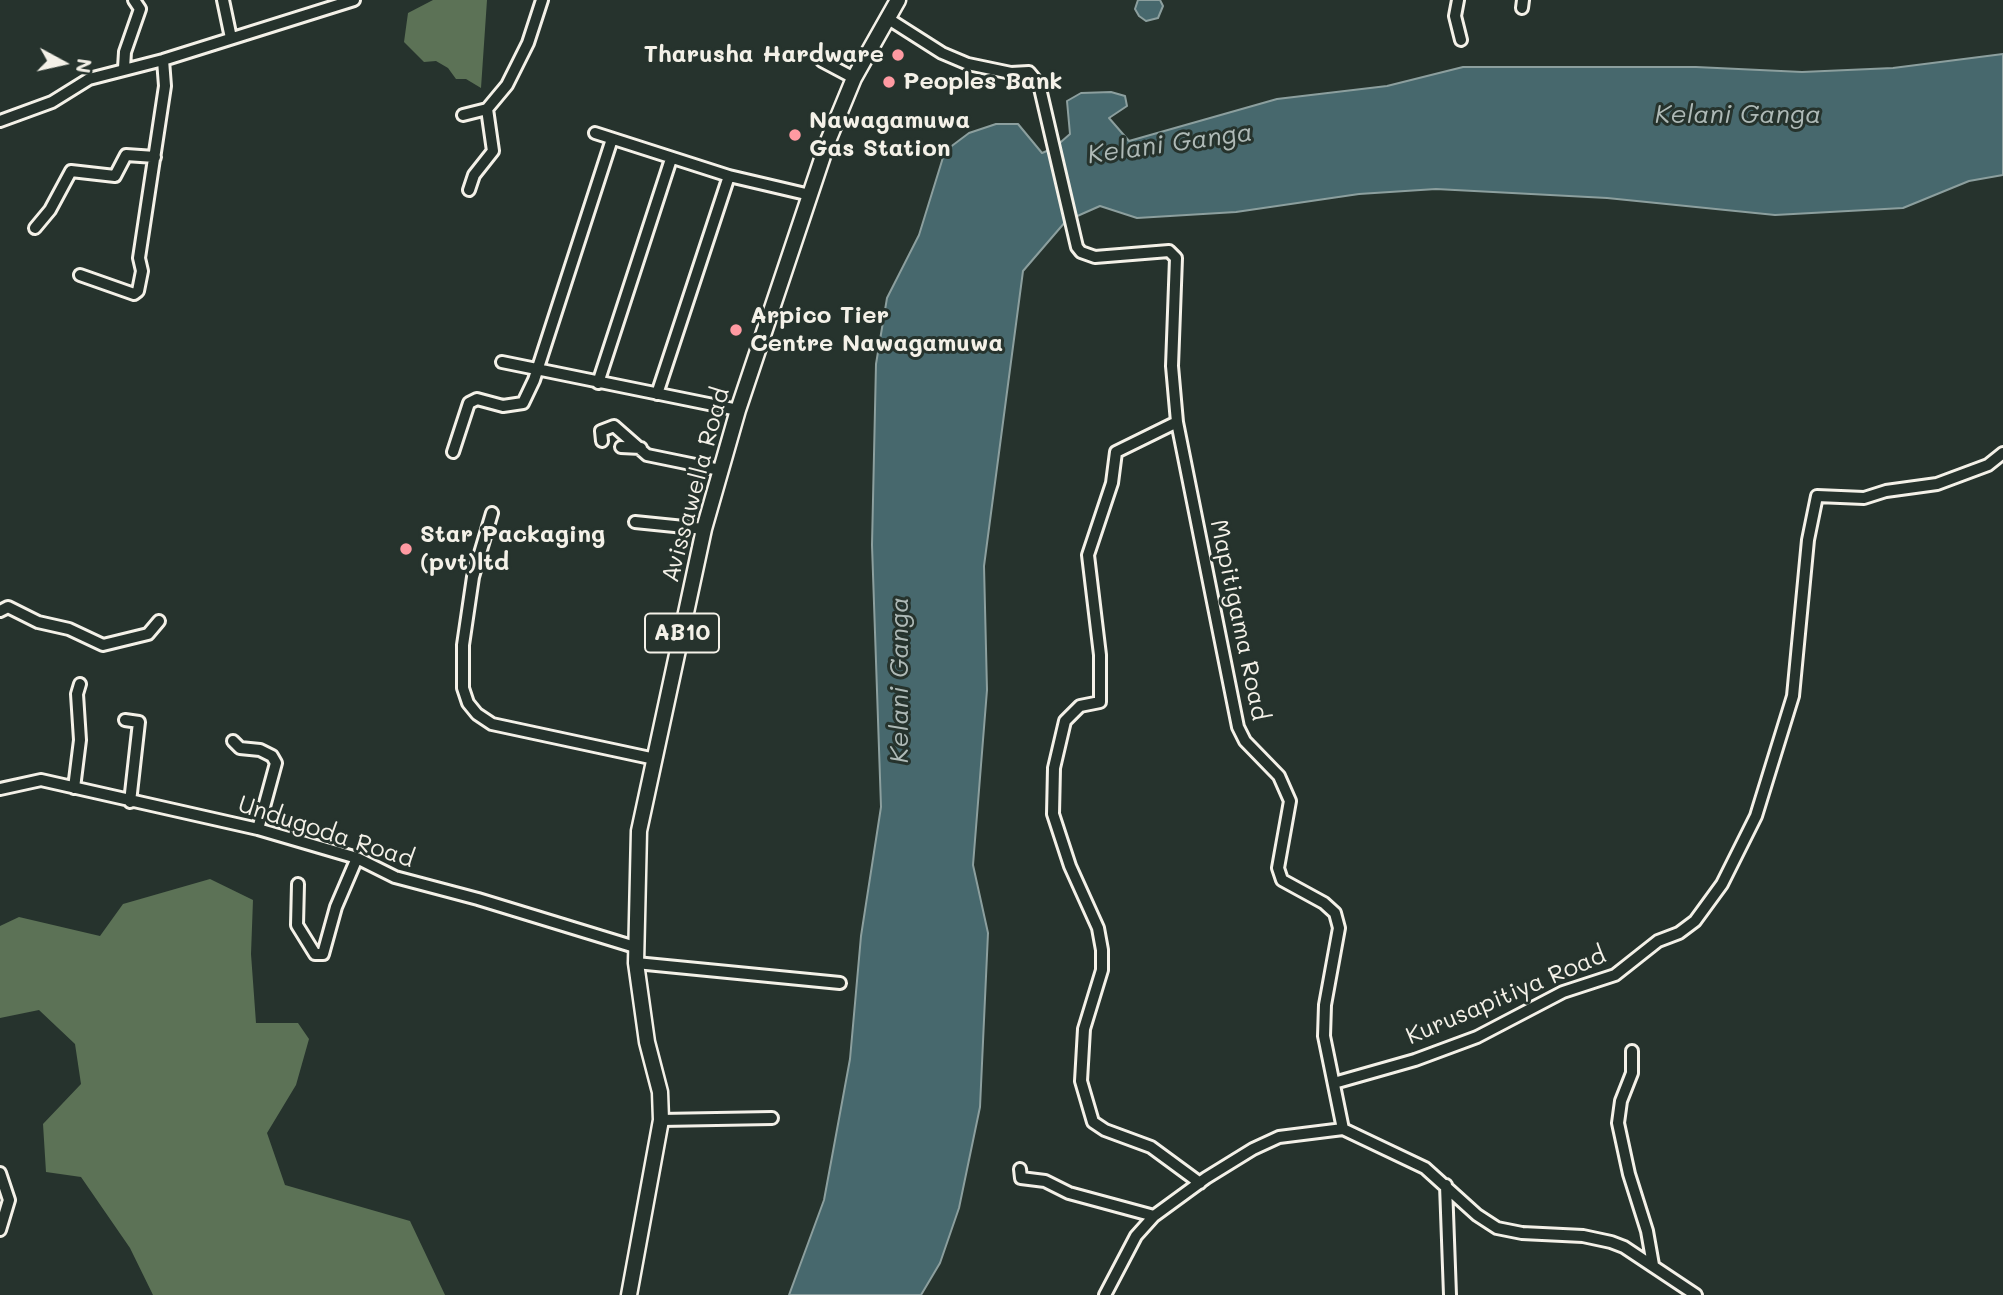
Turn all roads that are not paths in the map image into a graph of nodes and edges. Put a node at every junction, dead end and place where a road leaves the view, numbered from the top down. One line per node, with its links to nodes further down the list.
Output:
1 (135, 0): 12 (street)
2 (223, 0): 8 (street)
3 (354, 0): 8 (street)
4 (542, 0): 14 (street)
5 (898, 0): 7 (main road, Avissawella Road / AB10)
6 (1458, 0): 9 (street)
7 (887, 18): 13 (main road, Avissawella Road / AB10); 31 (street, Mapitigama Road)
8 (231, 38): 10 (street)
9 (1461, 40)
10 (163, 60): 12 (street); 19 (street)
11 (822, 61): 13 (street)
12 (124, 68): 16 (street)
13 (854, 78): 23 (main road, Avissawella Road / AB10)
14 (487, 109): 15 (street); 22 (street)
15 (463, 115)
16 (0, 121)
17 (595, 133): 18 (street)
18 (612, 139): 20 (street); 27 (street)
19 (155, 157): 24 (street); 25 (street)
20 (671, 159): 21 (street); 28 (street)
21 (729, 176): 23 (street); 29 (street)
22 (469, 190)
23 (810, 195): 30 (main road, Avissawella Road / AB10)
24 (35, 228)
25 (80, 275)
26 (502, 362): 27 (street)
27 (537, 370): 28 (street); 35 (street)
28 (598, 383): 29 (street)
29 (657, 394): 30 (street)
30 (738, 410): 37 (main road, Avissawella Road / AB10)
31 (1177, 422): 57 (street, Mapitigama Road); 63 (street)
32 (601, 441): 34 (street)
33 (621, 447): 34 (street)
34 (641, 448): 37 (street)
35 (453, 452)
36 (2003, 453): 57 (street, Kurusapitiya Road)
37 (720, 470): 40 (main road, Avissawella Road / AB10)
38 (492, 513): 46 (street)
39 (635, 522): 40 (street)
40 (704, 529): 46 (main road, Avissawella Road / AB10)
41 (0, 611): 42 (street)
42 (159, 621)
43 (80, 684): 47 (street)
44 (125, 720): 49 (street)
45 (233, 741): 50 (street)
46 (655, 759): 53 (main road, Avissawella Road / AB10)
47 (74, 788): 48 (street, Undugoda Road); 49 (street, Undugoda Road)
48 (0, 789)
49 (130, 802): 50 (street, Undugoda Road)
50 (258, 829): 51 (street, Undugoda Road)
51 (357, 859): 52 (street); 53 (street, Undugoda Road)
52 (298, 884)
53 (635, 947): 54 (main road, Avissawella Road / AB10)
54 (636, 963): 55 (street); 59 (main road, Avissawella Road / AB10)
55 (841, 983)
56 (1632, 1051): 67 (street)
57 (1334, 1083): 60 (street, Mapitigama Road)
58 (772, 1118): 59 (street)
59 (662, 1120): 68 (main road, Avissawella Road / AB10)
60 (1343, 1129): 63 (street); 64 (street)
61 (1020, 1169): 65 (street)
62 (0, 1173): 66 (street)
63 (1200, 1183): 65 (street)
64 (1446, 1185): 67 (street); 70 (street)
65 (1154, 1216): 69 (street)
66 (0, 1230)
67 (1653, 1265): 71 (street)
68 (629, 1295)
69 (1105, 1295)
70 (1450, 1295)
71 (1696, 1295)

